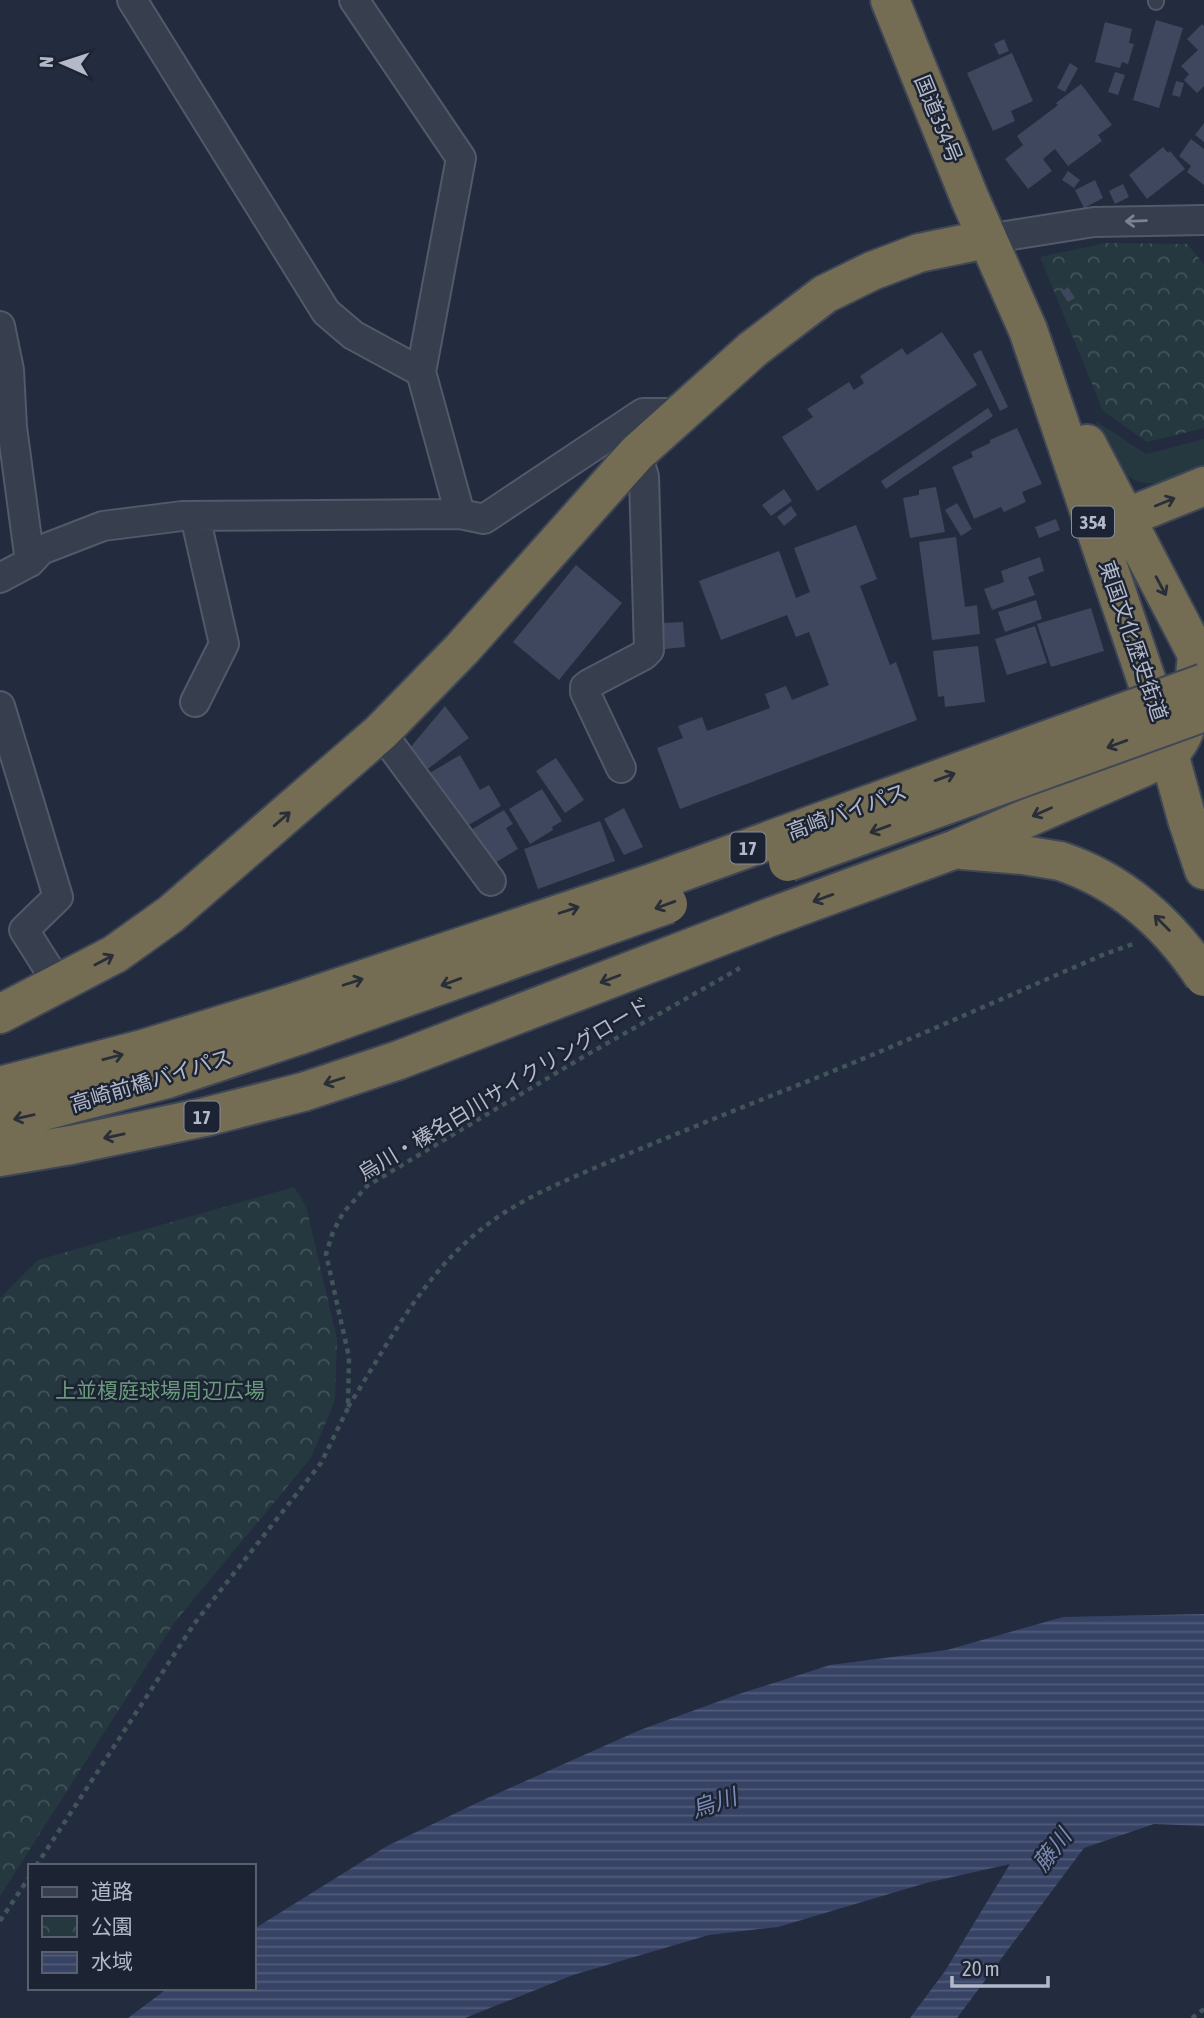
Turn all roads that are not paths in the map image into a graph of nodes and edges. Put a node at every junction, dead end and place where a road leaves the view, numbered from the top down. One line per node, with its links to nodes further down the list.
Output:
1 (132, 0): 8 (street)
2 (354, 0): 8 (street)
3 (890, 0): 5 (highway, 国道354号 / 354)
4 (1204, 220): 5 (street, one-way to 5)
5 (987, 239): 7 (highway, 東国文化歴史街道 / 354); 9 (highway)
6 (0, 326): 15 (street)
7 (1028, 330): 14 (highway, 東国文化歴史街道 / 354); 21 (highway, 東国文化歴史街道 / 354)
8 (421, 372): 12 (street)
9 (682, 413): 10 (highway); 12 (street)
10 (637, 453): 22 (highway); 24 (street)
11 (1204, 486): 14 (highway, one-way to 11)
12 (460, 514): 13 (street)
13 (195, 516): 15 (street); 18 (street)
14 (1125, 517): 17 (highway, 東国文化歴史街道 / 354, one-way to 17); 21 (highway)
15 (30, 562): 16 (street)
16 (0, 578)
17 (1202, 669): 23 (highway); 31 (highway, 高崎バイパス / 17, one-way to 17, bridge)
18 (195, 702)
19 (0, 706): 29 (street)
20 (1204, 712): 31 (highway, 高崎バイパス / 17, one-way to 31, bridge)
21 (1158, 714): 23 (highway, 東国文化歴史街道 / 354)
22 (381, 732): 27 (street); 29 (highway, one-way to 22)
23 (1170, 753): 25 (highway, 17, one-way to 25); 26 (highway, 東国文化歴史街道)
24 (621, 768)
25 (956, 849): 28 (highway, one-way to 25, bridge); 34 (highway, 17, one-way to 34)
26 (1204, 870)
27 (491, 881)
28 (1204, 977)
29 (55, 986): 30 (highway)
30 (0, 1014)
31 (294, 1019): 32 (highway, 高崎前橋バイパス / 17, one-way to 31); 33 (highway, 高崎前橋バイパス / 17, one-way to 33)
32 (0, 1086)
33 (0, 1122)
34 (0, 1157)

